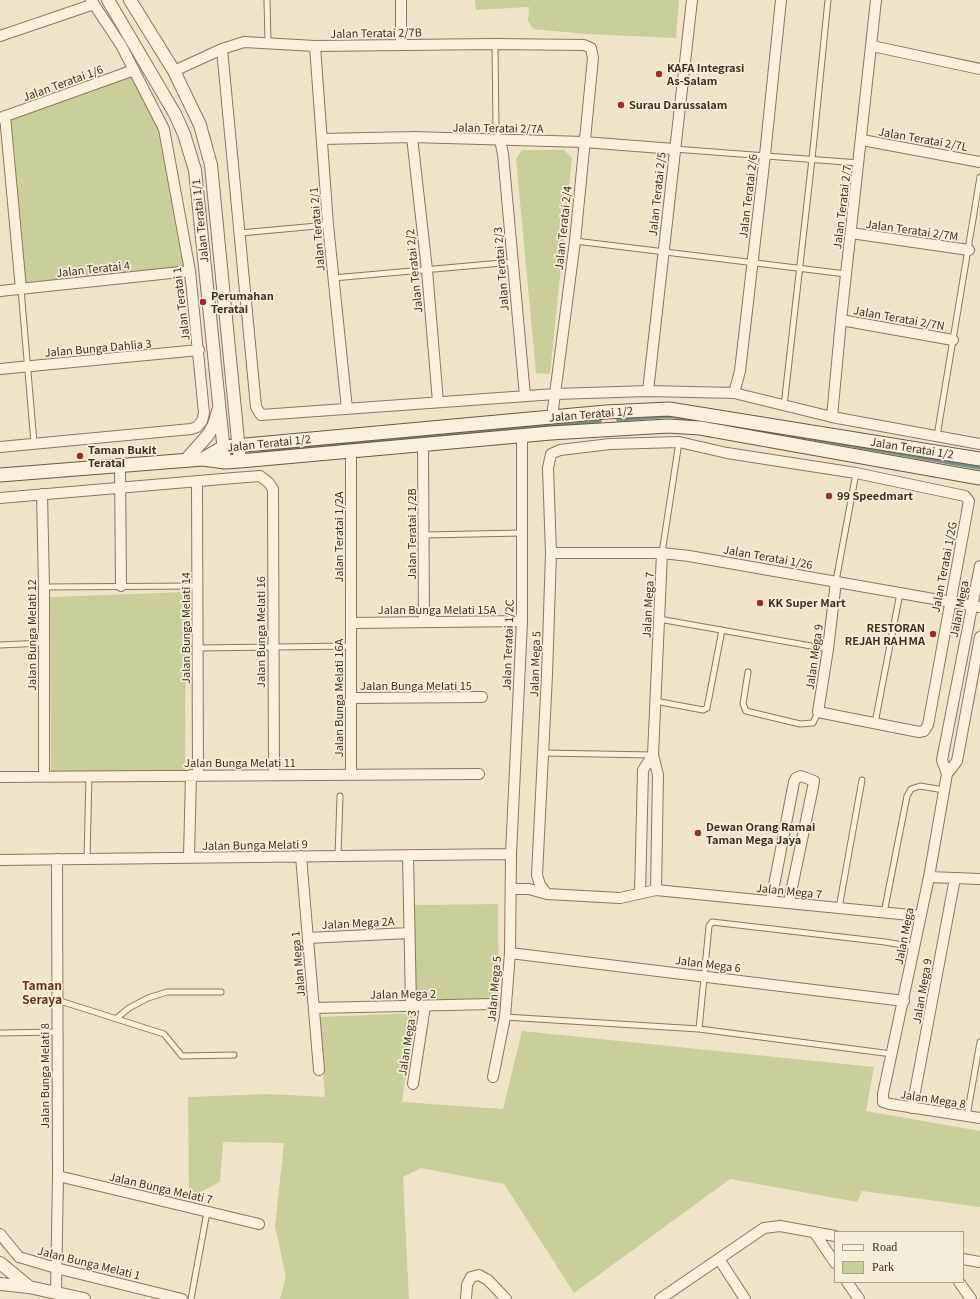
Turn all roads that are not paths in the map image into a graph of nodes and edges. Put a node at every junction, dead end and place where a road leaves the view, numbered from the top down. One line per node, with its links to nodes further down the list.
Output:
1 (108, 0): 58 (street, Jalan Teratai 1/1)
2 (130, 0): 20 (street, Jalan Teratai 1/1)
3 (267, 0): 11 (lane)
4 (401, 0): 12 (street)
5 (692, 0): 27 (street, Jalan Teratai 2/5)
6 (781, 0): 28 (street, Jalan Teratai 2/6)
7 (828, 0): 29 (lane)
8 (876, 0): 16 (street, Jalan Teratai 2/7)
9 (93, 2): 10 (street); 19 (street, Jalan Teratai 1)
10 (0, 36)
11 (268, 42): 14 (street, Jalan Teratai 2/7B); 17 (street, Jalan Teratai 2/7B)
12 (400, 44): 13 (street, Jalan Teratai 2/7B); 14 (street, Jalan Teratai 2/7B)
13 (495, 44): 15 (street, Jalan Teratai 2/7B); 24 (lane)
14 (315, 46): 23 (street, Jalan Teratai 2/1)
15 (584, 46): 26 (street, Jalan Teratai 2/4)
16 (872, 46): 18 (street); 25 (street, Jalan Teratai 2/7)
17 (222, 48): 20 (street, Jalan Teratai 2/7B); 34 (street)
18 (980, 69)
19 (134, 70): 21 (street, Jalan Teratai 1/6); 43 (street, Jalan Teratai 1)
20 (174, 71): 72 (street, Jalan Teratai 1/1)
21 (2, 117): 46 (street)
22 (412, 138): 23 (street, Jalan Teratai 2/7A); 24 (street, Jalan Teratai 2/7A); 42 (street, Jalan Teratai 2/2)
23 (322, 139): 33 (street, Jalan Teratai 2/1)
24 (500, 140): 26 (street, Jalan Teratai 2/7A); 39 (street, Jalan Teratai 2/3)
25 (862, 140): 30 (street, Jalan Teratai 2/7L); 31 (street, Jalan Teratai 2/7)
26 (584, 142): 27 (street, Jalan Teratai 2/7A); 36 (street, Jalan Teratai 2/4)
27 (674, 149): 28 (lane); 38 (street, Jalan Teratai 2/5)
28 (765, 155): 29 (lane); 40 (street, Jalan Teratai 2/6)
29 (812, 159): 31 (lane); 41 (lane)
30 (980, 162)
31 (859, 163): 35 (street, Jalan Teratai 2/7)
32 (980, 177): 37 (lane)
33 (328, 225): 34 (lane); 45 (street, Jalan Teratai 2/1)
34 (240, 233): 60 (street, Jalan Teratai 1/2)
35 (851, 233): 37 (street, Jalan Teratai 2/7M); 44 (street, Jalan Teratai 2/7)
36 (575, 241): 38 (lane); 55 (street, Jalan Teratai 2/4)
37 (969, 250): 49 (lane)
38 (663, 252): 40 (lane); 53 (street, Jalan Teratai 2/5)
39 (513, 262): 42 (lane); 56 (street, Jalan Teratai 2/3)
40 (752, 262): 41 (lane); 54 (street, Jalan Teratai 2/6)
41 (799, 268): 44 (lane); 59 (lane)
42 (427, 270): 45 (lane); 57 (street, Jalan Teratai 2/2)
43 (190, 271): 46 (street, Jalan Teratai 4); 50 (street, Jalan Teratai 1)
44 (846, 274): 48 (street, Jalan Teratai 2/7)
45 (334, 278): 60 (street, Jalan Teratai 2/1)
46 (21, 289): 47 (street, Jalan Teratai 4); 51 (lane)
47 (0, 291)
48 (841, 320): 49 (street, Jalan Teratai 2/7N); 63 (street, Jalan Teratai 2/7)
49 (953, 340): 66 (lane)
50 (199, 350): 51 (street, Jalan Bunga Dahlia 3); 68 (street, Jalan Teratai 1)
51 (28, 366): 52 (street, Jalan Bunga Dahlia 3); 68 (lane)
52 (0, 369)
53 (648, 391): 54 (street, Jalan Teratai 1/2); 55 (street, Jalan Teratai 1/2)
54 (734, 393): 59 (street, Jalan Teratai 1/2)
55 (555, 394): 56 (street, Jalan Teratai 1/2); 62 (street, Jalan Teratai 2/4)
56 (525, 396): 57 (street, Jalan Teratai 1/2)
57 (438, 402): 60 (street, Jalan Teratai 1/2)
58 (220, 407): 74 (street, Jalan Teratai 1/1); 78 (street)
59 (783, 407): 63 (street, Jalan Teratai 1/2)
60 (347, 409)
61 (606, 412): 62 (main road, Jalan Teratai 1/2); 64 (street); 77 (main road, Jalan Teratai 1/2)
62 (552, 417): 72 (main road, Jalan Teratai 1/2)
63 (832, 417): 66 (street, Jalan Teratai 1/2)
64 (608, 429): 65 (main road, Jalan Teratai 1/2); 69 (street); 84 (main road, Jalan Teratai 1/2)
65 (522, 436): 71 (main road, Jalan Teratai 1/2); 89 (street, Jalan Teratai 1/2C)
66 (937, 437): 70 (street, Jalan Teratai 1/2)
67 (679, 442): 69 (street); 82 (street); 92 (lane)
68 (34, 443): 73 (street)
69 (610, 444): 91 (street, Jalan Mega 5)
70 (980, 444)
71 (423, 445): 75 (main road, Jalan Teratai 1/2); 90 (street, Jalan Teratai 1/2B)
72 (238, 446): 74 (main road, Jalan Teratai 1/2); 79 (street, Jalan Teratai 1/1)
73 (0, 447)
74 (224, 447): 76 (main road, Jalan Teratai 1/2); 80 (street, Jalan Teratai 1/1)
75 (351, 452): 79 (main road, Jalan Teratai 1/2); 103 (street, Jalan Teratai 1/2A)
76 (203, 459): 78 (main road, Jalan Teratai 1/2); 80 (main road, Jalan Teratai 1/2)
77 (980, 459)
78 (185, 461): 81 (main road, Jalan Teratai 1/2)
79 (240, 461): 80 (main road, Jalan Teratai 1/2)
80 (225, 462)
81 (120, 467): 83 (main road, Jalan Teratai 1/2); 86 (street)
82 (856, 473): 94 (lane); 99 (street, Jalan Teratai 1/2G)
83 (0, 475)
84 (980, 478)
85 (197, 481): 86 (street); 96 (street, Jalan Bunga Melati 14); 110 (street, Jalan Bunga Melati 16)
86 (120, 489): 87 (street); 95 (street)
87 (42, 494): 88 (street); 97 (street, Jalan Bunga Melati 12)
88 (0, 498)
89 (522, 533): 90 (lane); 102 (street, Jalan Teratai 1/2C)
90 (424, 535): 104 (street, Jalan Teratai 1/2B)
91 (551, 553): 92 (street, Jalan Teratai 1/26); 119 (street, Jalan Mega 5)
92 (662, 553): 94 (street, Jalan Teratai 1/26); 101 (street, Jalan Mega 7)
93 (980, 566): 100 (street, Jalan Mega)
94 (836, 581): 98 (street, Jalan Teratai 1/26); 112 (street, Jalan Mega 9)
95 (121, 586): 96 (lane); 97 (lane)
96 (198, 586): 111 (street, Jalan Bunga Melati 14)
97 (44, 587): 107 (street, Jalan Bunga Melati 12)
98 (900, 593): 99 (street, Jalan Teratai 1/26); 118 (lane)
99 (950, 602): 100 (street, Jalan Teratai 1/26); 118 (street, Jalan Teratai 1/2G)
100 (976, 607): 123 (street, Jalan Mega)
101 (659, 619): 105 (lane); 116 (street, Jalan Mega 7)
102 (522, 621): 104 (street, Jalan Bunga Melati 15A); 132 (street, Jalan Teratai 1/2C)
103 (351, 622): 104 (street, Jalan Bunga Melati 15A); 109 (street, Jalan Bunga Melati 16A)
104 (424, 622)
105 (722, 630): 112 (lane); 116 (lane)
106 (980, 637): 123 (street, Jalan Mega)
107 (44, 643): 108 (lane); 126 (street, Jalan Bunga Melati 12)
108 (0, 645)
109 (351, 646): 110 (lane); 115 (street, Jalan Bunga Melati 16A)
110 (274, 647): 111 (lane); 125 (street, Jalan Bunga Melati 16)
111 (198, 648): 124 (street, Jalan Bunga Melati 14)
112 (828, 649): 117 (street, Jalan Mega 9)
113 (748, 672): 117 (lane)
114 (482, 697): 115 (street, Jalan Bunga Melati 15)
115 (351, 698): 121 (street, Jalan Bunga Melati 16A)
116 (656, 701): 120 (street, Jalan Mega 7)
117 (818, 712): 118 (street)
118 (875, 723)
119 (543, 753): 120 (lane); 140 (street, Jalan Mega 5)
120 (653, 755): 146 (street, Jalan Mega 7); 148 (street, Jalan Mega 7)
121 (351, 774): 122 (street, Jalan Bunga Melati 11); 125 (street, Jalan Bunga Melati 11)
122 (479, 774)
123 (947, 774): 130 (street, Jalan Mega)
124 (194, 775): 125 (street, Jalan Bunga Melati 11); 127 (street, Jalan Bunga Melati 11); 136 (street, Jalan Bunga Melati 14)
125 (274, 775)
126 (44, 776): 127 (street, Jalan Bunga Melati 11); 128 (street, Jalan Bunga Melati 11)
127 (90, 776): 138 (lane)
128 (0, 777)
129 (862, 780): 151 (lane)
130 (944, 790): 141 (street, Jalan Mega); 152 (lane)
131 (340, 796): 135 (lane)
132 (511, 854): 133 (street, Jalan Bunga Melati 9); 144 (street, Jalan Mega 5)
133 (408, 855): 135 (street, Jalan Bunga Melati 9); 154 (street)
134 (301, 856): 135 (street, Jalan Bunga Melati 9); 136 (street, Jalan Bunga Melati 9); 155 (street, Jalan Mega 1)
135 (338, 856)
136 (189, 857): 138 (street, Jalan Bunga Melati 9)
137 (57, 859): 138 (street, Jalan Bunga Melati 9); 139 (street, Jalan Bunga Melati 9); 160 (street, Jalan Bunga Melati 8)
138 (87, 859)
139 (0, 860)
140 (537, 875): 145 (street, Jalan Mega 5); 147 (street)
141 (928, 877): 142 (street); 153 (street, Jalan Mega)
142 (955, 878): 143 (street); 178 (street, Jalan Mega 9)
143 (980, 879)
144 (512, 889): 145 (street, Jalan Mega 7); 157 (street, Jalan Mega 5)
145 (529, 889): 147 (street, Jalan Mega 7)
146 (656, 890): 148 (street, Jalan Mega 7); 149 (street, Jalan Mega 7)
147 (548, 894): 148 (street, Jalan Mega 7)
148 (640, 894)
149 (771, 901): 150 (street, Jalan Mega 7); 150 (street)
150 (789, 902): 151 (street, Jalan Mega 7)
151 (839, 908): 152 (street, Jalan Mega 7)
152 (884, 913): 153 (street, Jalan Mega 7)
153 (920, 916): 156 (street, Jalan Mega)
154 (409, 933): 155 (street, Jalan Mega 2A); 163 (street)
155 (308, 938): 165 (street, Jalan Mega 1)
156 (914, 948): 158 (lane); 161 (street, Jalan Mega)
157 (510, 953): 158 (street, Jalan Mega 6); 166 (street, Jalan Mega 5)
158 (704, 976): 161 (street, Jalan Mega 6); 168 (lane)
159 (221, 992): 167 (lane)
160 (57, 1000): 167 (lane); 169 (street, Jalan Bunga Melati 8)
161 (904, 1001): 172 (street, Jalan Mega)
162 (493, 1004): 164 (street, Jalan Mega 2)
163 (411, 1006): 164 (street, Jalan Mega 2); 165 (street, Jalan Mega 2)
164 (425, 1006): 176 (street, Jalan Mega 3)
165 (314, 1008): 174 (street, Jalan Mega 1)
166 (505, 1017): 168 (lane); 175 (street, Jalan Mega 5)
167 (117, 1018): 173 (lane)
168 (699, 1029): 172 (lane)
169 (57, 1032): 170 (lane); 181 (street, Jalan Bunga Melati 8)
170 (0, 1033)
171 (980, 1042): 179 (lane)
172 (892, 1054): 177 (street, Jalan Mega)
173 (234, 1055)
174 (319, 1070)
175 (493, 1077)
176 (413, 1084)
177 (883, 1102): 178 (street, Jalan Mega 8)
178 (912, 1108): 179 (street, Jalan Mega 8)
179 (967, 1116): 180 (street, Jalan Mega 8)
180 (980, 1118)
181 (58, 1176): 182 (street, Jalan Bunga Melati 7); 192 (street, Jalan Bunga Melati 8)
182 (208, 1212): 183 (street, Jalan Bunga Melati 7); 200 (lane)
183 (259, 1224)
184 (814, 1232): 186 (street); 188 (street); 189 (street)
185 (0, 1234): 192 (street, Jalan Bunga Melati 1)
186 (834, 1236)
187 (964, 1259): 190 (street)
188 (719, 1260): 203 (street); 204 (street)
189 (834, 1262)
190 (980, 1262)
191 (0, 1263): 196 (street)
192 (56, 1268): 197 (street, Jalan Bunga Melati 8); 199 (street, Jalan Bunga Melati 1)
193 (848, 1283): 205 (street)
194 (961, 1283): 206 (street)
195 (0, 1284): 196 (street)
196 (29, 1287): 197 (street)
197 (56, 1293): 198 (street)
198 (84, 1299)
199 (182, 1299)
200 (190, 1299)
201 (466, 1299): 202 (street)
202 (506, 1299)
203 (660, 1299)
204 (745, 1299)
205 (859, 1299)
206 (971, 1299)

